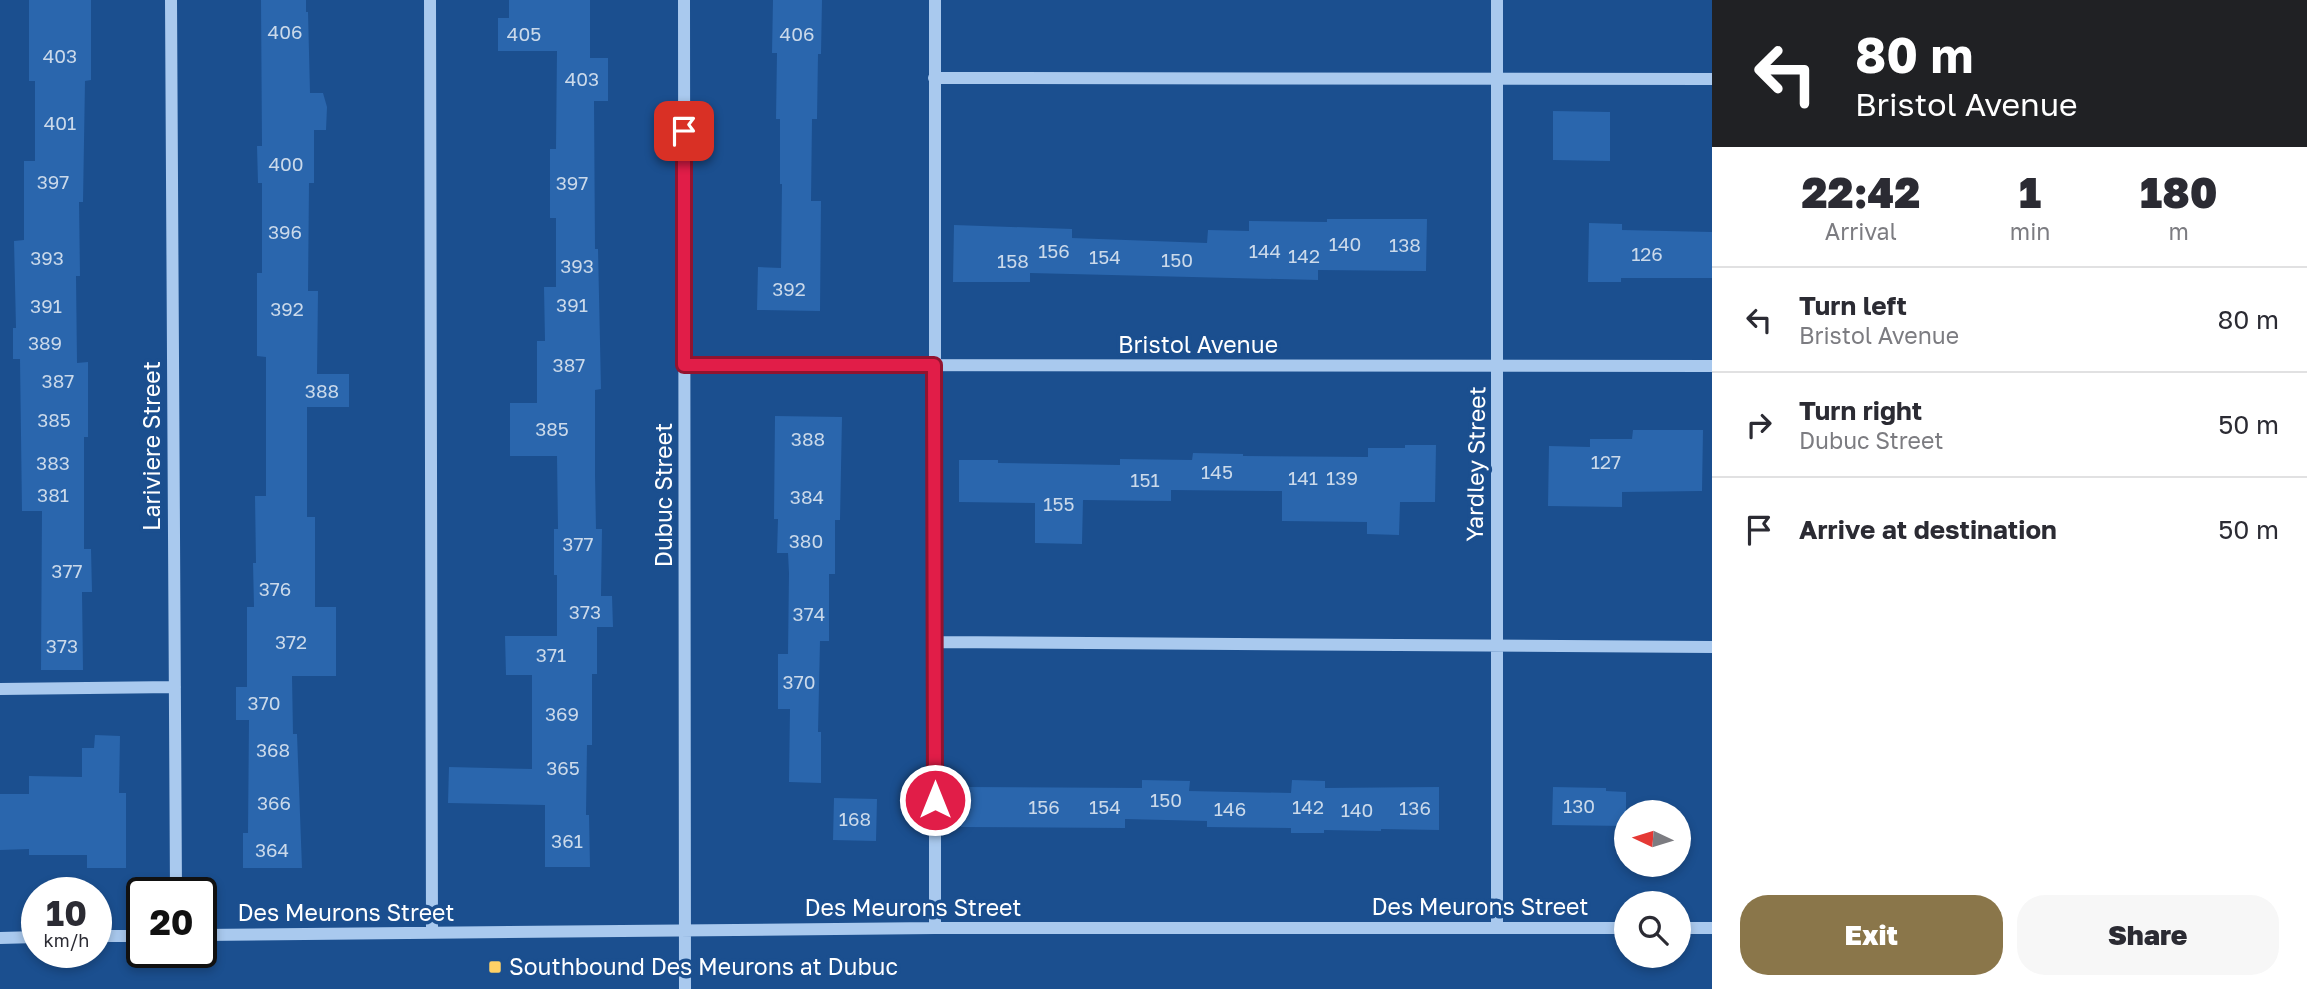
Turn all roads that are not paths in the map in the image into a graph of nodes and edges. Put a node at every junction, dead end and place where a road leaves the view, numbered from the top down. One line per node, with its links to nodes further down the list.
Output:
1 (171, 0): 16 (street, Lariviere Street)
2 (430, 0): 25 (street)
3 (684, 0): 9 (street, Dubuc Street)
4 (934, 0): 6 (street)
5 (1497, 0): 8 (street, Yardley Street)
6 (934, 78): 8 (street); 10 (street)
7 (1712, 79): 8 (street)
8 (1497, 80): 11 (street, Yardley Street)
9 (684, 365): 10 (street, Bristol Avenue); 24 (street, Dubuc Street)
10 (934, 365): 11 (street, Bristol Avenue); 13 (street)
11 (1499, 366): 12 (street, Bristol Avenue); 14 (street, Yardley Street)
12 (1712, 366)
13 (935, 642): 14 (street); 19 (street)
14 (1495, 647): 15 (street); 23 (street, Yardley Street)
15 (1712, 647)
16 (175, 687): 17 (street); 18 (street, Lariviere Street)
17 (0, 690)
18 (176, 877)
19 (935, 928): 23 (street, Des Meurons Street); 24 (street, Des Meurons Street)
20 (1614, 928): 23 (street, Des Meurons Street)
21 (1691, 928): 22 (street)
22 (1712, 928)
23 (1497, 929)
24 (685, 931): 25 (street, Des Meurons Street); 29 (street, Dubuc Street)
25 (432, 933): 26 (street, Des Meurons Street)
26 (217, 935)
27 (21, 937): 28 (street)
28 (0, 938)
29 (685, 989)

